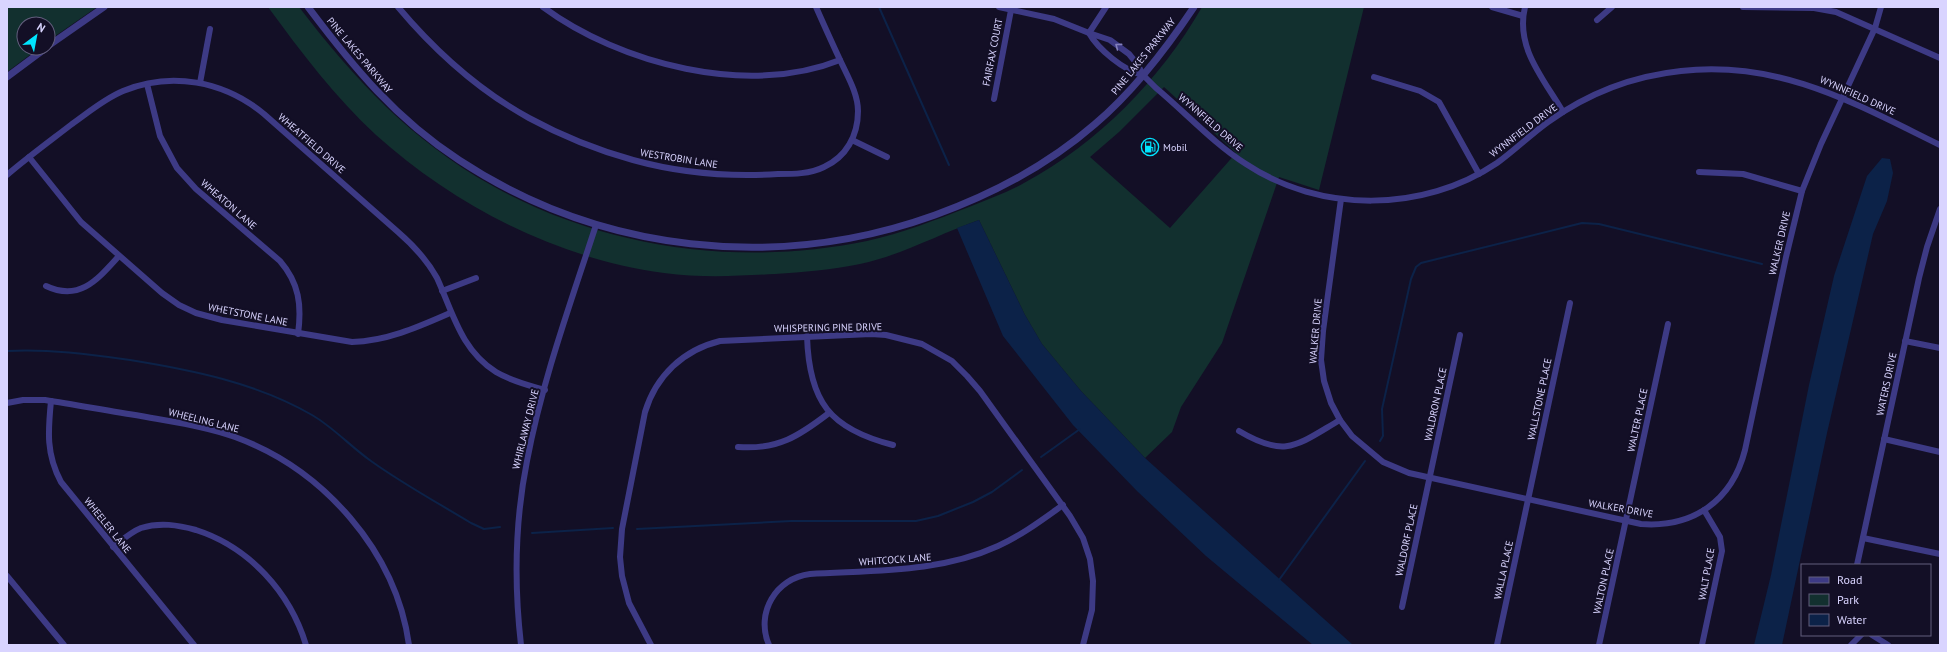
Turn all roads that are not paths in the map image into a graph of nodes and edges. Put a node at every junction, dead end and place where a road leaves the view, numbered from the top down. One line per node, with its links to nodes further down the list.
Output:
1 (104, 7): 20 (street)
2 (308, 7): 42 (street, PINE LAKES PARKWAY)
3 (398, 7): 32 (street, WESTROBIN LANE)
4 (543, 7): 23 (street)
5 (816, 7): 23 (street, WESTROBIN LANE)
6 (1000, 7): 14 (street)
7 (1106, 7): 19 (street)
8 (1194, 7): 24 (street, PINE LAKES PARKWAY)
9 (1492, 7): 15 (street)
10 (1525, 7): 15 (street)
11 (1612, 7): 16 (street)
12 (1743, 7): 17 (street)
13 (1881, 7): 17 (street, WALKER DRIVE)
14 (1011, 10): 19 (street); 30 (street, FAIRFAX COURT)
15 (1523, 16): 31 (street)
16 (1597, 20)
17 (1875, 28): 22 (street); 29 (street, WALKER DRIVE)
18 (210, 29): 27 (street)
19 (1089, 32): 24 (street); 24 (street, one-way to 19)
20 (56, 41)
21 (35, 56): 25 (street)
22 (1940, 58)
23 (840, 60): 32 (street, WESTROBIN LANE)
24 (1143, 75): 40 (street, WYNNFIELD DRIVE); 42 (street, PINE LAKES PARKWAY)
25 (7, 77)
26 (1374, 77): 37 (street)
27 (200, 83): 28 (street, WHEATFIELD DRIVE); 46 (street, WHEATFIELD DRIVE)
28 (147, 84): 34 (street, WHEATFIELD DRIVE); 50 (street, WHEATON LANE)
29 (1843, 97): 31 (street, WYNNFIELD DRIVE); 33 (street, WYNNFIELD DRIVE); 39 (street, WALKER DRIVE)
30 (994, 99)
31 (1563, 112): 37 (street, WYNNFIELD DRIVE)
32 (852, 140): 35 (street)
33 (1940, 145)
34 (29, 157): 38 (street, WHEATFIELD DRIVE); 43 (street, WHETSTONE LANE)
35 (887, 157)
36 (1699, 172): 39 (street)
37 (1479, 174): 40 (street, WYNNFIELD DRIVE)
38 (7, 175)
39 (1802, 191): 68 (street, WALKER DRIVE)
40 (1341, 199): 59 (street, WALKER DRIVE)
41 (1940, 209): 53 (street, WATERS DRIVE)
42 (596, 225): 55 (street, WHIRLAWAY DRIVE)
43 (119, 256): 45 (street); 50 (street, WHETSTONE LANE)
44 (476, 278): 46 (street)
45 (46, 286)
46 (442, 290): 48 (street, WHEATFIELD DRIVE)
47 (1570, 303): 66 (street, WALLSTONE PLACE)
48 (450, 313): 50 (street, WHETSTONE LANE); 55 (street, WHEATFIELD DRIVE)
49 (1668, 324): 69 (street, WALTER PLACE)
50 (298, 334)
51 (1460, 335): 65 (street, WALDRON PLACE)
52 (806, 336): 58 (street); 67 (street, WHISPERING PINE DRIVE); 83 (street, WHISPERING PINE DRIVE)
53 (1905, 341): 54 (street); 61 (street, WATERS DRIVE)
54 (1940, 348)
55 (544, 390): 82 (street, WHIRLAWAY DRIVE)
56 (51, 401): 57 (street, WHEELING LANE); 71 (street, WHEELER LANE); 81 (street, WHEELING LANE)
57 (7, 403)
58 (829, 413): 62 (street); 63 (street)
59 (1340, 420): 60 (street); 65 (street, WALKER DRIVE)
60 (1239, 431)
61 (1884, 439): 64 (street); 70 (street, WATERS DRIVE)
62 (893, 445)
63 (738, 447)
64 (1940, 452)
65 (1430, 478): 66 (street, WALKER DRIVE); 75 (street, WALDORF PLACE)
66 (1528, 499): 69 (street, WALKER DRIVE); 86 (street, WALLA PLACE)
67 (1062, 505): 84 (street, WHITCOCK LANE); 85 (street, WHISPERING PINE DRIVE)
68 (1704, 510): 69 (street, WALKER DRIVE); 88 (street, WALT PLACE)
69 (1626, 520): 87 (street, WALTON PLACE)
70 (1863, 538): 72 (street); 73 (street, WATERS DRIVE)
71 (114, 547): 79 (street, WHEELER LANE); 80 (street)
72 (1940, 554)
73 (1857, 564)
74 (7, 576): 78 (street)
75 (1402, 607)
76 (1860, 636): 89 (street)
77 (1874, 636): 90 (street)
78 (64, 645)
79 (194, 645)
80 (306, 645)
81 (409, 645)
82 (522, 645)
83 (651, 645)
84 (769, 645)
85 (1083, 645)
86 (1497, 645)
87 (1600, 645)
88 (1702, 645)
89 (1851, 645)
90 (1888, 645)

